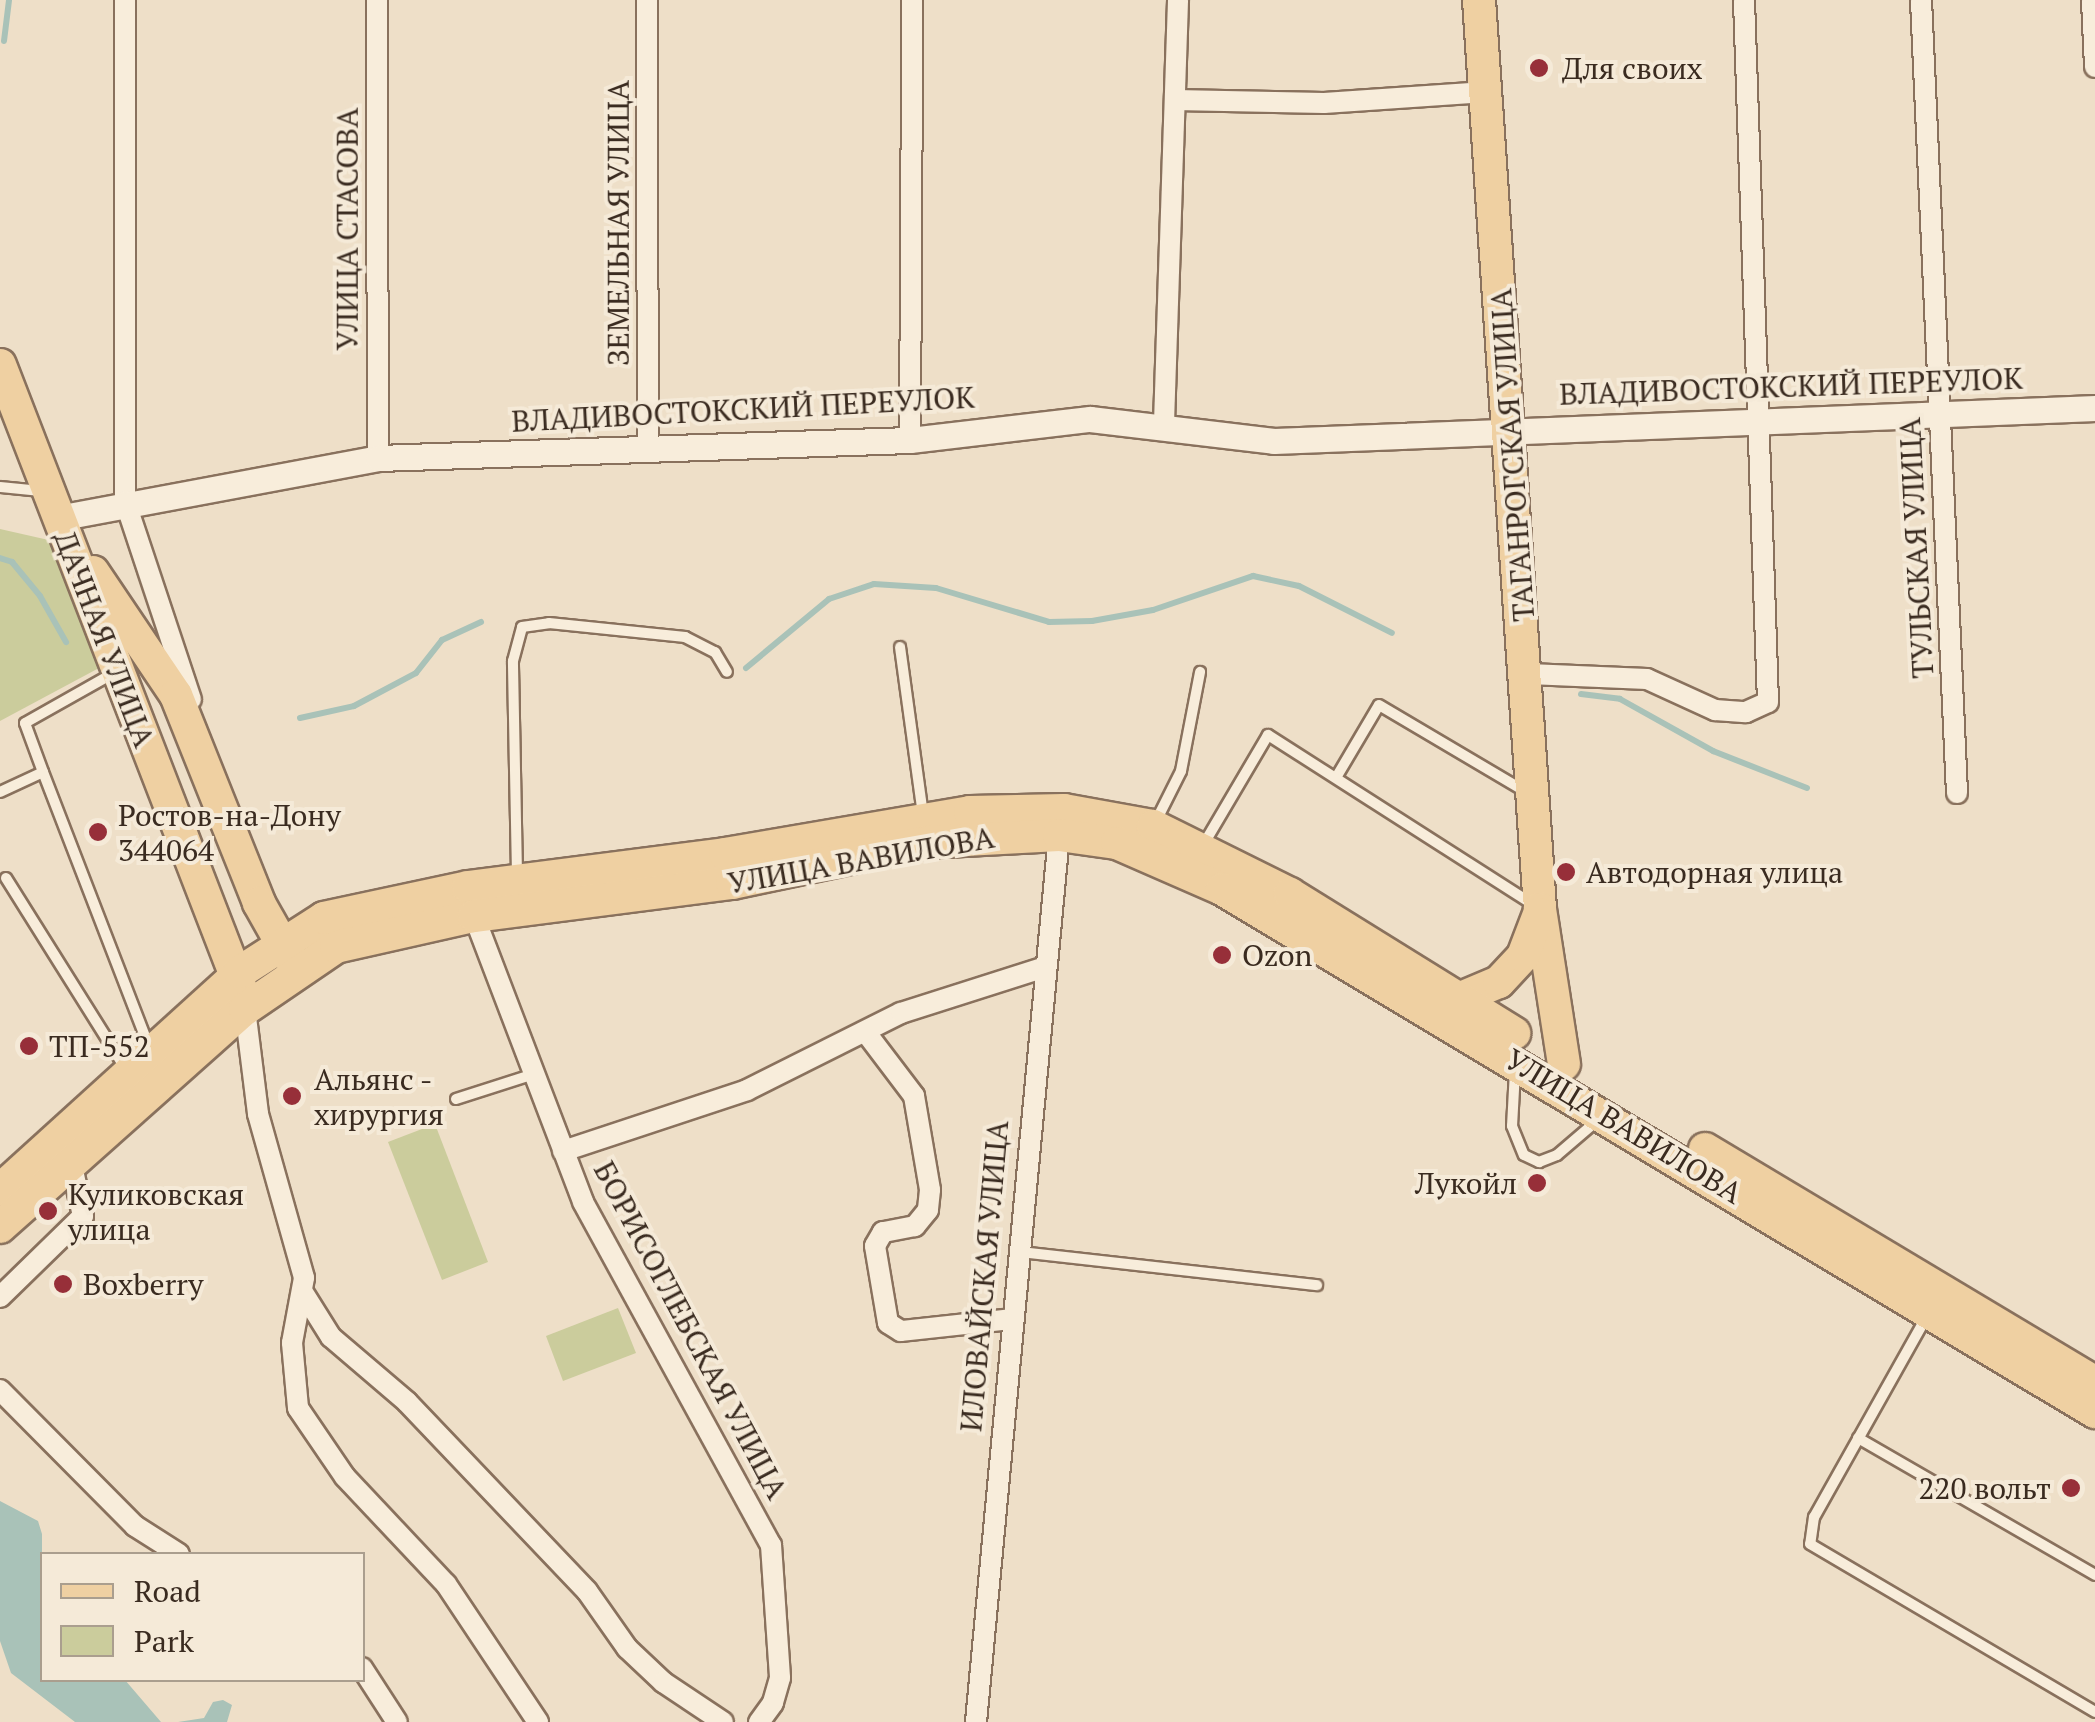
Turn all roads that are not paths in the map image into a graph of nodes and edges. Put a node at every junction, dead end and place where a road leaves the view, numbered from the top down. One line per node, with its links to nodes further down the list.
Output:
1 (125, 0): 23 (street, ДАЧНАЯ УЛИЦА)
2 (377, 0): 21 (street, УЛИЦА СТАСОВА)
3 (647, 0): 20 (street, ЗЕМЕЛЬНАЯ УЛИЦА)
4 (912, 0): 19 (street)
5 (1178, 0): 12 (street)
6 (1479, 0): 11 (main road, ТАГАНРОГСКАЯ УЛИЦА)
7 (1744, 0): 17 (street)
8 (1921, 0): 15 (street, ТУЛЬСКАЯ УЛИЦА)
9 (2092, 0): 10 (street)
10 (2095, 67)
11 (1486, 92): 12 (street); 18 (main road, ТАГАНРОГСКАЯ УЛИЦА)
12 (1174, 100): 16 (street)
13 (0, 365): 24 (main road)
14 (2095, 408): 15 (street, ВЛАДИВОСТОКСКИЙ ПЕРЕУЛОК)
15 (1940, 416): 17 (street, ВЛАДИВОСТОКСКИЙ ПЕРЕУЛОК); 35 (street, ТУЛЬСКАЯ УЛИЦА)
16 (1164, 424): 18 (street, ВЛАДИВОСТОКСКИЙ ПЕРЕУЛОК); 19 (street, ВЛАДИВОСТОКСКИЙ ПЕРЕУЛОК)
17 (1763, 424): 18 (street, ВЛАДИВОСТОКСКИЙ ПЕРЕУЛОК); 29 (street)
18 (1508, 427): 29 (main road, ТАГАНРОГСКАЯ УЛИЦА)
19 (910, 440): 20 (street, ВЛАДИВОСТОКСКИЙ ПЕРЕУЛОК)
20 (648, 447): 21 (street, ВЛАДИВОСТОКСКИЙ ПЕРЕУЛОК)
21 (378, 458): 23 (street, ВЛАДИВОСТОКСКИЙ ПЕРЕУЛОК)
22 (0, 487): 24 (lane)
23 (125, 500): 24 (street, ВЛАДИВОСТОКСКИЙ ПЕРЕУЛОК); 30 (street, ДАЧНАЯ УЛИЦА)
24 (52, 504): 26 (main road, ДАЧНАЯ УЛИЦА); 30 (main road, ДАЧНАЯ УЛИЦА)
25 (900, 648): 37 (lane)
26 (118, 672): 31 (main road, ДАЧНАЯ УЛИЦА); 32 (lane)
27 (727, 672): 43 (lane)
28 (1200, 672): 38 (lane)
29 (1529, 674): 36 (main road, ТАГАНРОГСКАЯ УЛИЦА)
30 (196, 745): 39 (main road, ДАЧНАЯ УЛИЦА)
31 (154, 764): 39 (main road); 49 (main road, ДАЧНАЯ УЛИЦА)
32 (43, 772): 34 (lane); 56 (lane)
33 (1337, 776): 36 (lane); 41 (lane); 44 (lane)
34 (0, 792)
35 (1956, 793)
36 (1536, 797): 44 (main road, ТАГАНРОГСКАЯ УЛИЦА)
37 (923, 817): 38 (main road, УЛИЦА ВАВИЛОВА); 43 (main road, УЛИЦА ВАВИЛОВА)
38 (1153, 826): 41 (main road, УЛИЦА ВАВИЛОВА)
39 (226, 828): 46 (main road, ДАЧНАЯ УЛИЦА)
40 (1059, 835): 45 (main road, УЛИЦА ВАВИЛОВА); 47 (street, ИЛОВАЙСКАЯ УЛИЦА); 51 (main road, УЛИЦА ВАВИЛОВА)
41 (1202, 848): 50 (main road, УЛИЦА ВАВИЛОВА)
42 (6, 878): 56 (lane)
43 (516, 880): 46 (main road, УЛИЦА ВАВИЛОВА)
44 (1540, 910): 50 (main road, ТАГАНРОГСКАЯ УЛИЦА); 55 (main road, ТАГАНРОГСКАЯ УЛИЦА)
45 (474, 916): 48 (main road, УЛИЦА ВАВИЛОВА); 57 (street, БОРИСОГЛЕБСКАЯ УЛИЦА)
46 (281, 942): 48 (main road, ДАЧНАЯ УЛИЦА); 49 (main road, УЛИЦА ВАВИЛОВА)
47 (1042, 968): 53 (street); 64 (street, ИЛОВАЙСКАЯ УЛИЦА)
48 (297, 971): 52 (main road, УЛИЦА ВАВИЛОВА)
49 (240, 972): 52 (main road, ДАЧНАЯ УЛИЦА); 56 (main road, УЛИЦА ВАВИЛОВА)
50 (1463, 1001): 51 (main road, ТАГАНРОГСКАЯ УЛИЦА); 55 (main road, УЛИЦА ВАВИЛОВА)
51 (1426, 1006): 54 (main road, УЛИЦА ВАВИЛОВА)
52 (246, 1008): 61 (main road, УЛИЦА ВАВИЛОВА); 66 (street)
53 (867, 1034): 60 (street); 69 (street)
54 (1516, 1060): 59 (main road, УЛИЦА ВАВИЛОВА); 59 (lane)
55 (1564, 1064): 70 (main road, УЛИЦА ВАВИЛОВА)
56 (141, 1066): 62 (main road, УЛИЦА ВАВИЛОВА)
57 (534, 1074): 58 (lane); 60 (street, БОРИСОГЛЕБСКАЯ УЛИЦА)
58 (456, 1100)
59 (1605, 1114): 68 (main road, УЛИЦА ВАВИЛОВА)
60 (563, 1152): 81 (street, БОРИСОГЛЕБСКАЯ УЛИЦА)
61 (72, 1166): 63 (main road, УЛИЦА ВАВИЛОВА); 67 (street)
62 (0, 1190)
63 (0, 1227)
64 (1015, 1252): 65 (lane); 69 (street, ИЛОВАЙСКАЯ УЛИЦА)
65 (1317, 1286)
66 (304, 1294): 79 (street); 80 (street)
67 (0, 1297)
68 (1929, 1311): 72 (main road, УЛИЦА ВАВИЛОВА); 73 (lane)
69 (1012, 1319): 82 (street, ИЛОВАЙСКАЯ УЛИЦА)
70 (2095, 1382)
71 (0, 1390): 74 (street)
72 (2095, 1412)
73 (1858, 1438): 75 (lane); 77 (lane)
74 (177, 1552)
75 (2095, 1575)
76 (365, 1673): 78 (street)
77 (2095, 1712)
78 (396, 1722)
79 (538, 1722)
80 (724, 1722)
81 (759, 1722)
82 (976, 1722)

